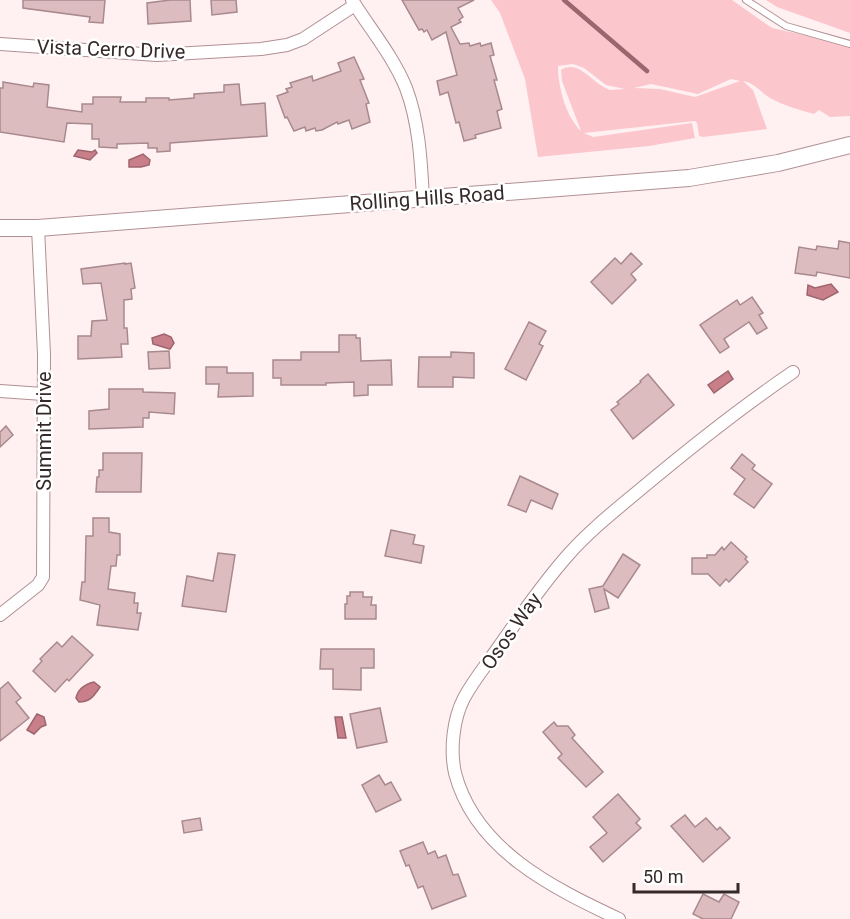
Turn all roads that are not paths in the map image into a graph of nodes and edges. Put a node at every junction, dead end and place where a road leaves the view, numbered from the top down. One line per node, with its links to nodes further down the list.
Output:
1 (746, 0): 4 (lane)
2 (354, 2): 3 (street, Vista Cerro Drive); 6 (street)
3 (0, 44)
4 (850, 44)
5 (850, 145): 6 (street, Rolling Hills Road)
6 (423, 198): 8 (street, Rolling Hills Road)
7 (0, 228): 8 (street, Rolling Hills Road)
8 (38, 228): 11 (street, Summit Drive)
9 (793, 372): 13 (street, Osos Way)
10 (0, 391): 11 (street)
11 (43, 394): 12 (street, Summit Drive)
12 (0, 615)
13 (619, 919)

